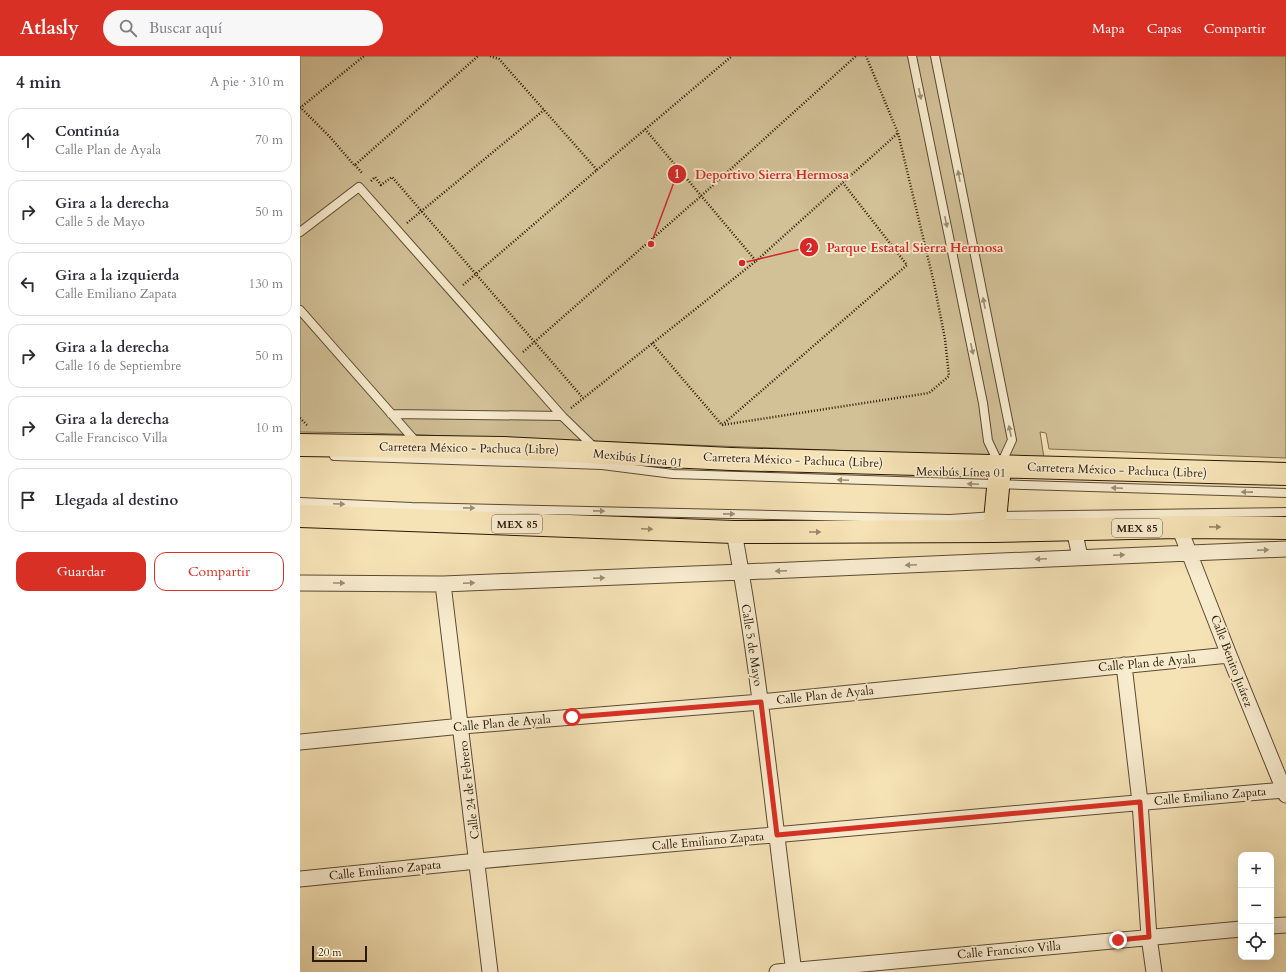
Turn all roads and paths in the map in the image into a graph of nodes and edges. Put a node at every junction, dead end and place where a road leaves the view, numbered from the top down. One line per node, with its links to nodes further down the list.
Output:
1 (364, 56): 9 (path)
2 (478, 56): 13 (path)
3 (490, 56): 10 (path)
4 (732, 56): 11 (path)
5 (856, 56): 18 (path)
6 (866, 56): 12 (path)
7 (912, 56): 38 (lane, one-way to 38)
8 (935, 56): 38 (lane, one-way to 8)
9 (300, 108): 13 (path)
10 (544, 110): 14 (path); 19 (path)
11 (645, 129): 14 (path); 18 (path)
12 (898, 133): 17 (path); 32 (path)
13 (355, 165): 15 (path)
14 (597, 170): 23 (path)
15 (365, 176)
16 (369, 182): 19 (path)
17 (843, 183): 22 (path); 32 (path)
18 (701, 196): 22 (path); 26 (path)
19 (421, 211): 20 (path); 23 (path)
20 (398, 231): 21 (lane); 24 (lane)
21 (300, 232)
22 (756, 261): 27 (path)
23 (475, 274): 24 (path); 26 (path)
24 (454, 294): 28 (lane)
25 (300, 310): 30 (lane)
26 (534, 343): 28 (path); 29 (path)
27 (652, 343): 29 (path); 32 (path)
28 (513, 361): 31 (lane)
29 (583, 398): 31 (path)
30 (391, 414): 31 (lane); 34 (lane)
31 (562, 416): 35 (lane)
32 (722, 425)
33 (300, 445): 34 (main road, Carretera México - Pachuca (Libre))
34 (420, 446): 35 (main road, Carretera México - Pachuca (Libre))
35 (599, 452): 38 (main road, Carretera México - Pachuca (Libre))
36 (324, 456): 38 (lane, Mexibús Línea 01, one-way to 36)
37 (1286, 474): 38 (main road, Carretera México - Pachuca (Libre))
38 (999, 476): 39 (lane, Mexibús Línea 01, one-way to 38); 42 (main road)
39 (1286, 493)
40 (300, 502): 42 (lane, one-way to 42)
41 (300, 516): 46 (main road, MEX 85, one-way to 46)
42 (995, 523): 44 (main road, MEX 85); 45 (lane); 46 (main road, MEX 85, one-way to 42)
43 (1179, 527): 44 (main road, MEX 85); 45 (main road, MEX 85, one-way to 45); 47 (street, Calle Benito Juárez)
44 (1074, 529): 48 (street)
45 (1285, 531): 47 (street, one-way to 45)
46 (734, 532): 49 (street, Calle 5 de Mayo)
47 (1190, 552): 48 (street, one-way to 47); 52 (street, Calle Benito Juárez)
48 (1080, 557): 49 (street, one-way to 49)
49 (742, 572): 51 (street, one-way to 49); 54 (street, Calle 5 de Mayo)
50 (300, 583): 51 (street, one-way to 51)
51 (444, 584): 55 (street, Calle 24 de Febrero)
52 (1229, 656): 53 (street, Calle Plan de Ayala); 57 (street, Calle Benito Juárez)
53 (1124, 665): 54 (street, Calle Plan de Ayala); 58 (street)
54 (761, 702): 55 (street, Calle Plan de Ayala); 59 (street, Calle 5 de Mayo)
55 (462, 726): 56 (street, Calle Plan de Ayala); 60 (street, Calle 24 de Febrero)
56 (300, 742)
57 (1285, 792): 58 (street, Calle Emiliano Zapata)
58 (1140, 802): 59 (street, Calle Emiliano Zapata); 65 (street)
59 (777, 835): 60 (street, Calle Emiliano Zapata); 66 (street, Calle 5 de Mayo)
60 (477, 861): 61 (street, Calle Emiliano Zapata); 67 (street, Calle 24 de Febrero)
61 (300, 879)
62 (1286, 925): 63 (street)
63 (1274, 926)
64 (1238, 929): 65 (street, Calle Francisco Villa)
65 (1149, 937): 66 (street, Calle Francisco Villa); 69 (street)
66 (794, 971): 68 (street, Calle Francisco Villa)
67 (490, 972)
68 (777, 972)
69 (1154, 972)

